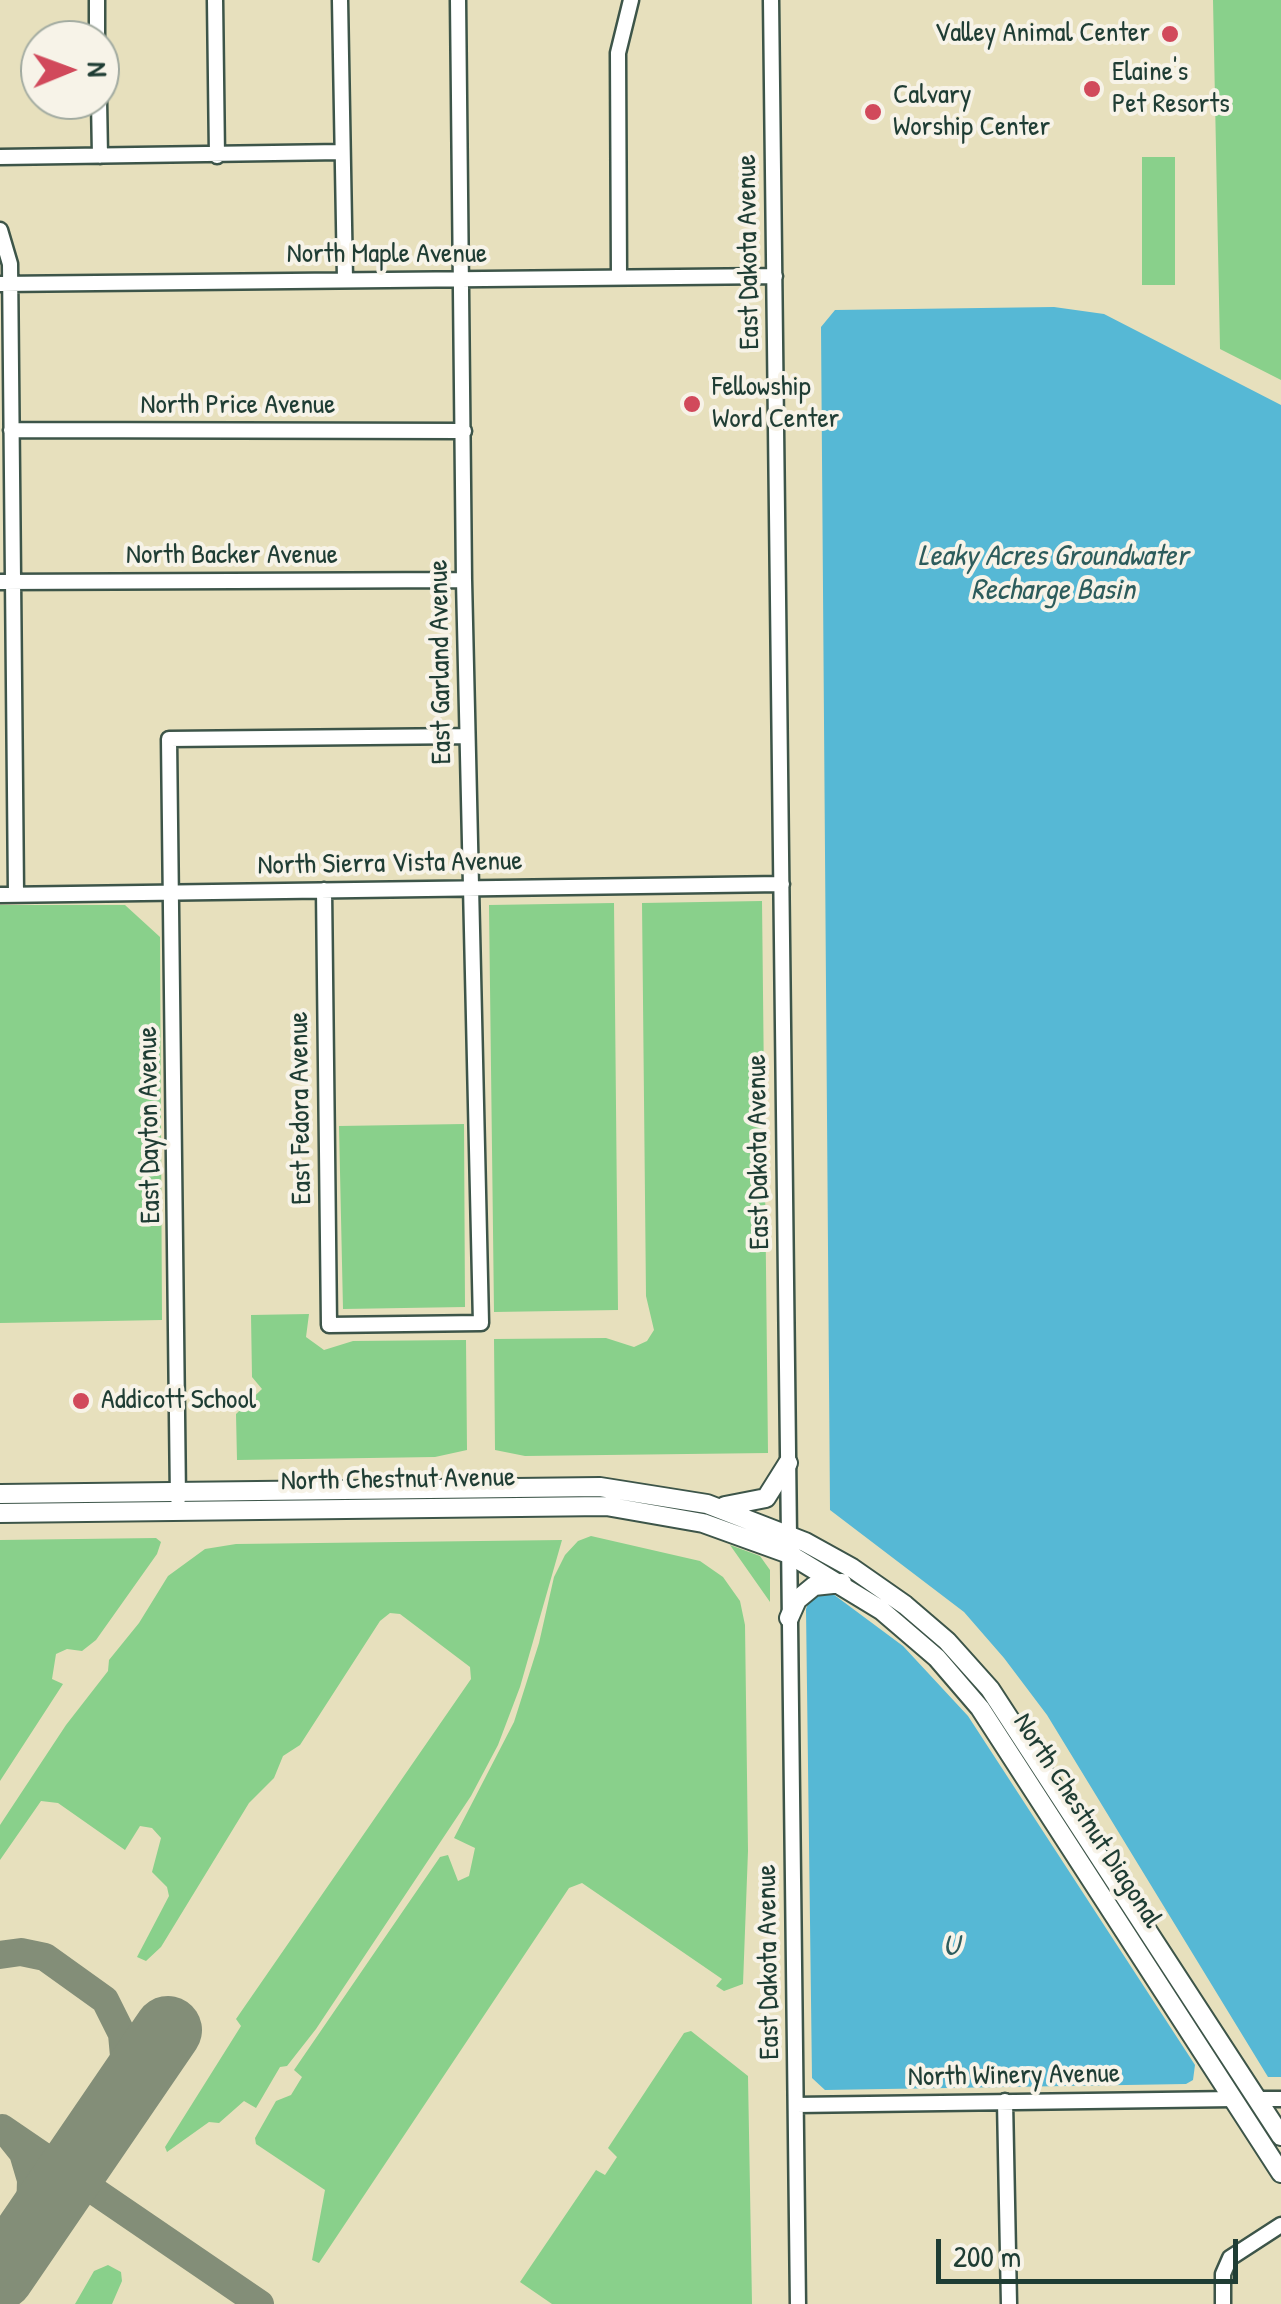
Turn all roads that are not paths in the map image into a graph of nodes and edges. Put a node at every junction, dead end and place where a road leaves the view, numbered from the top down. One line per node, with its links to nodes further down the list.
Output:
1 (215, 0): 9 (street)
2 (340, 0): 7 (street)
3 (458, 0): 15 (street, East Garland Avenue)
4 (631, 0): 13 (street)
5 (771, 0): 12 (street, East Dakota Avenue)
6 (99, 120): 8 (street)
7 (342, 152): 9 (street); 14 (street)
8 (100, 156): 9 (street); 10 (street)
9 (218, 156)
10 (0, 157)
11 (0, 230): 16 (street)
12 (775, 276): 13 (street, North Maple Avenue); 22 (street, East Dakota Avenue)
13 (619, 277): 15 (street, North Maple Avenue)
14 (345, 280): 15 (street, North Maple Avenue); 16 (street, North Maple Avenue)
15 (461, 280): 18 (street, East Garland Avenue)
16 (5, 284): 17 (street)
17 (11, 430): 18 (street, North Price Avenue); 20 (street)
18 (464, 432): 19 (street, East Garland Avenue)
19 (464, 580): 20 (street, North Backer Avenue); 21 (street, East Garland Avenue)
20 (7, 582): 26 (street)
21 (467, 736): 23 (street, East Garland Avenue); 25 (street, East Dayton Avenue)
22 (782, 884): 23 (street, North Sierra Vista Avenue); 28 (street, East Dakota Avenue)
23 (472, 888): 24 (street, North Sierra Vista Avenue); 27 (street, East Garland Avenue)
24 (324, 890): 25 (street, North Sierra Vista Avenue); 27 (street, East Fedora Avenue)
25 (172, 892): 26 (street, North Sierra Vista Avenue); 31 (street, East Dayton Avenue)
26 (8, 894)
27 (329, 1325)
28 (788, 1463): 32 (main road); 34 (street, East Dakota Avenue)
29 (0, 1494): 31 (main road, North Chestnut Avenue)
30 (483, 1497): 31 (main road, North Chestnut Avenue); 32 (main road, North Chestnut Avenue); 35 (main road, North Chestnut Avenue)
31 (178, 1501): 33 (main road, North Chestnut Avenue)
32 (715, 1506): 34 (main road, North Chestnut Avenue)
33 (0, 1512)
34 (788, 1534): 35 (street, East Dakota Avenue); 40 (main road, North Chestnut Diagonal)
35 (789, 1554): 36 (main road, North Chestnut Diagonal); 37 (street, East Dakota Avenue)
36 (842, 1583): 37 (main road); 39 (main road, North Chestnut Diagonal)
37 (789, 1618): 42 (street, East Dakota Avenue)
38 (1281, 2098): 40 (street)
39 (1234, 2099): 41 (street, North Winery Avenue); 44 (main road); 45 (main road, North Chestnut Diagonal)
40 (1256, 2099): 43 (main road, North Chestnut Diagonal)
41 (1005, 2101): 42 (street, North Winery Avenue); 48 (street)
42 (796, 2105): 47 (street, East Dakota Avenue)
43 (1281, 2136)
44 (1281, 2154)
45 (1281, 2173)
46 (1281, 2225): 49 (street)
47 (798, 2304)
48 (1009, 2304)
49 (1223, 2304)

